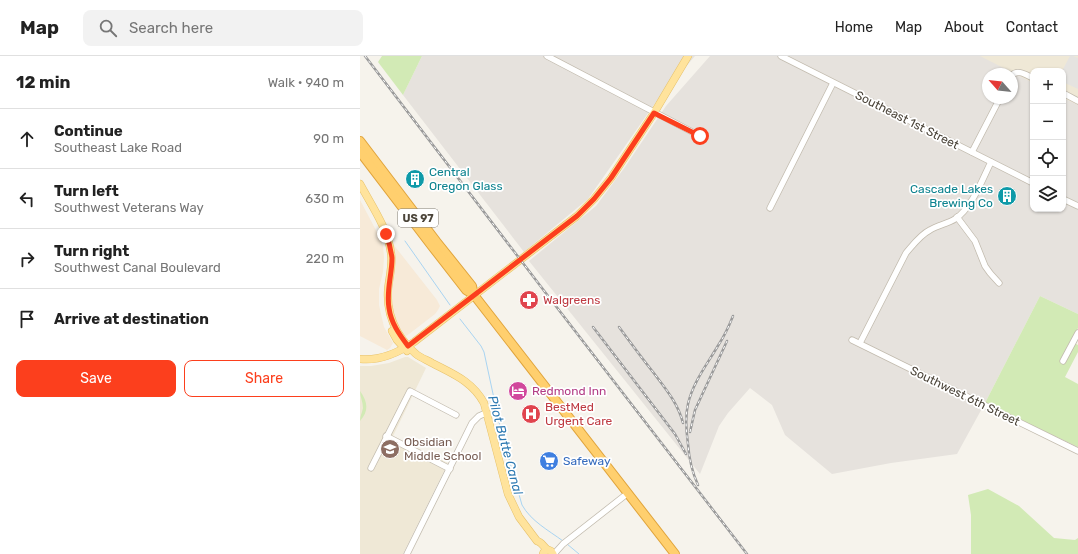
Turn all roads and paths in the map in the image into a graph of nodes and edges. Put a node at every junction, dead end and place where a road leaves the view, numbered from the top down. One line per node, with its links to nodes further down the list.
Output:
1 (547, 56): 10 (street)
2 (688, 56): 10 (main road)
3 (781, 56): 6 (street, Southeast 1st Street)
4 (1018, 72): 5 (street)
5 (1030, 77)
6 (833, 83): 14 (street, Southeast 1st Street); 23 (street)
7 (1066, 95): 8 (street)
8 (1078, 101)
9 (997, 104): 14 (street)
10 (654, 113): 11 (street); 26 (main road)
11 (700, 136)
12 (360, 141): 17 (highway, US 97)
13 (360, 152): 16 (highway, US 97)
14 (972, 152): 15 (street, Southeast 1st Street)
15 (991, 162): 18 (street, Southeast 1st Street); 24 (street)
16 (374, 170): 17 (highway); 26 (highway, US 97)
17 (384, 172): 26 (highway, US 97)
18 (1030, 182)
19 (360, 184): 30 (main road)
20 (360, 194): 30 (main road)
21 (1066, 200): 22 (street)
22 (1078, 206)
23 (770, 208)
24 (957, 217): 25 (street); 29 (street)
25 (1000, 283)
26 (474, 295): 30 (main road); 39 (highway, US 97)
27 (1078, 333): 32 (street)
28 (852, 340): 29 (street, Southwest 6th Street)
29 (860, 343): 36 (street, Southwest 6th Street)
30 (406, 347): 31 (main road); 33 (main road)
31 (360, 359)
32 (1063, 361)
33 (486, 413): 38 (street); 40 (main road)
34 (456, 415): 35 (street)
35 (386, 436): 37 (street); 38 (street)
36 (1078, 451)
37 (371, 468)
38 (450, 469): 41 (street)
39 (628, 493): 40 (street); 42 (highway, US 97)
40 (548, 552)
41 (407, 554)
42 (675, 554)

